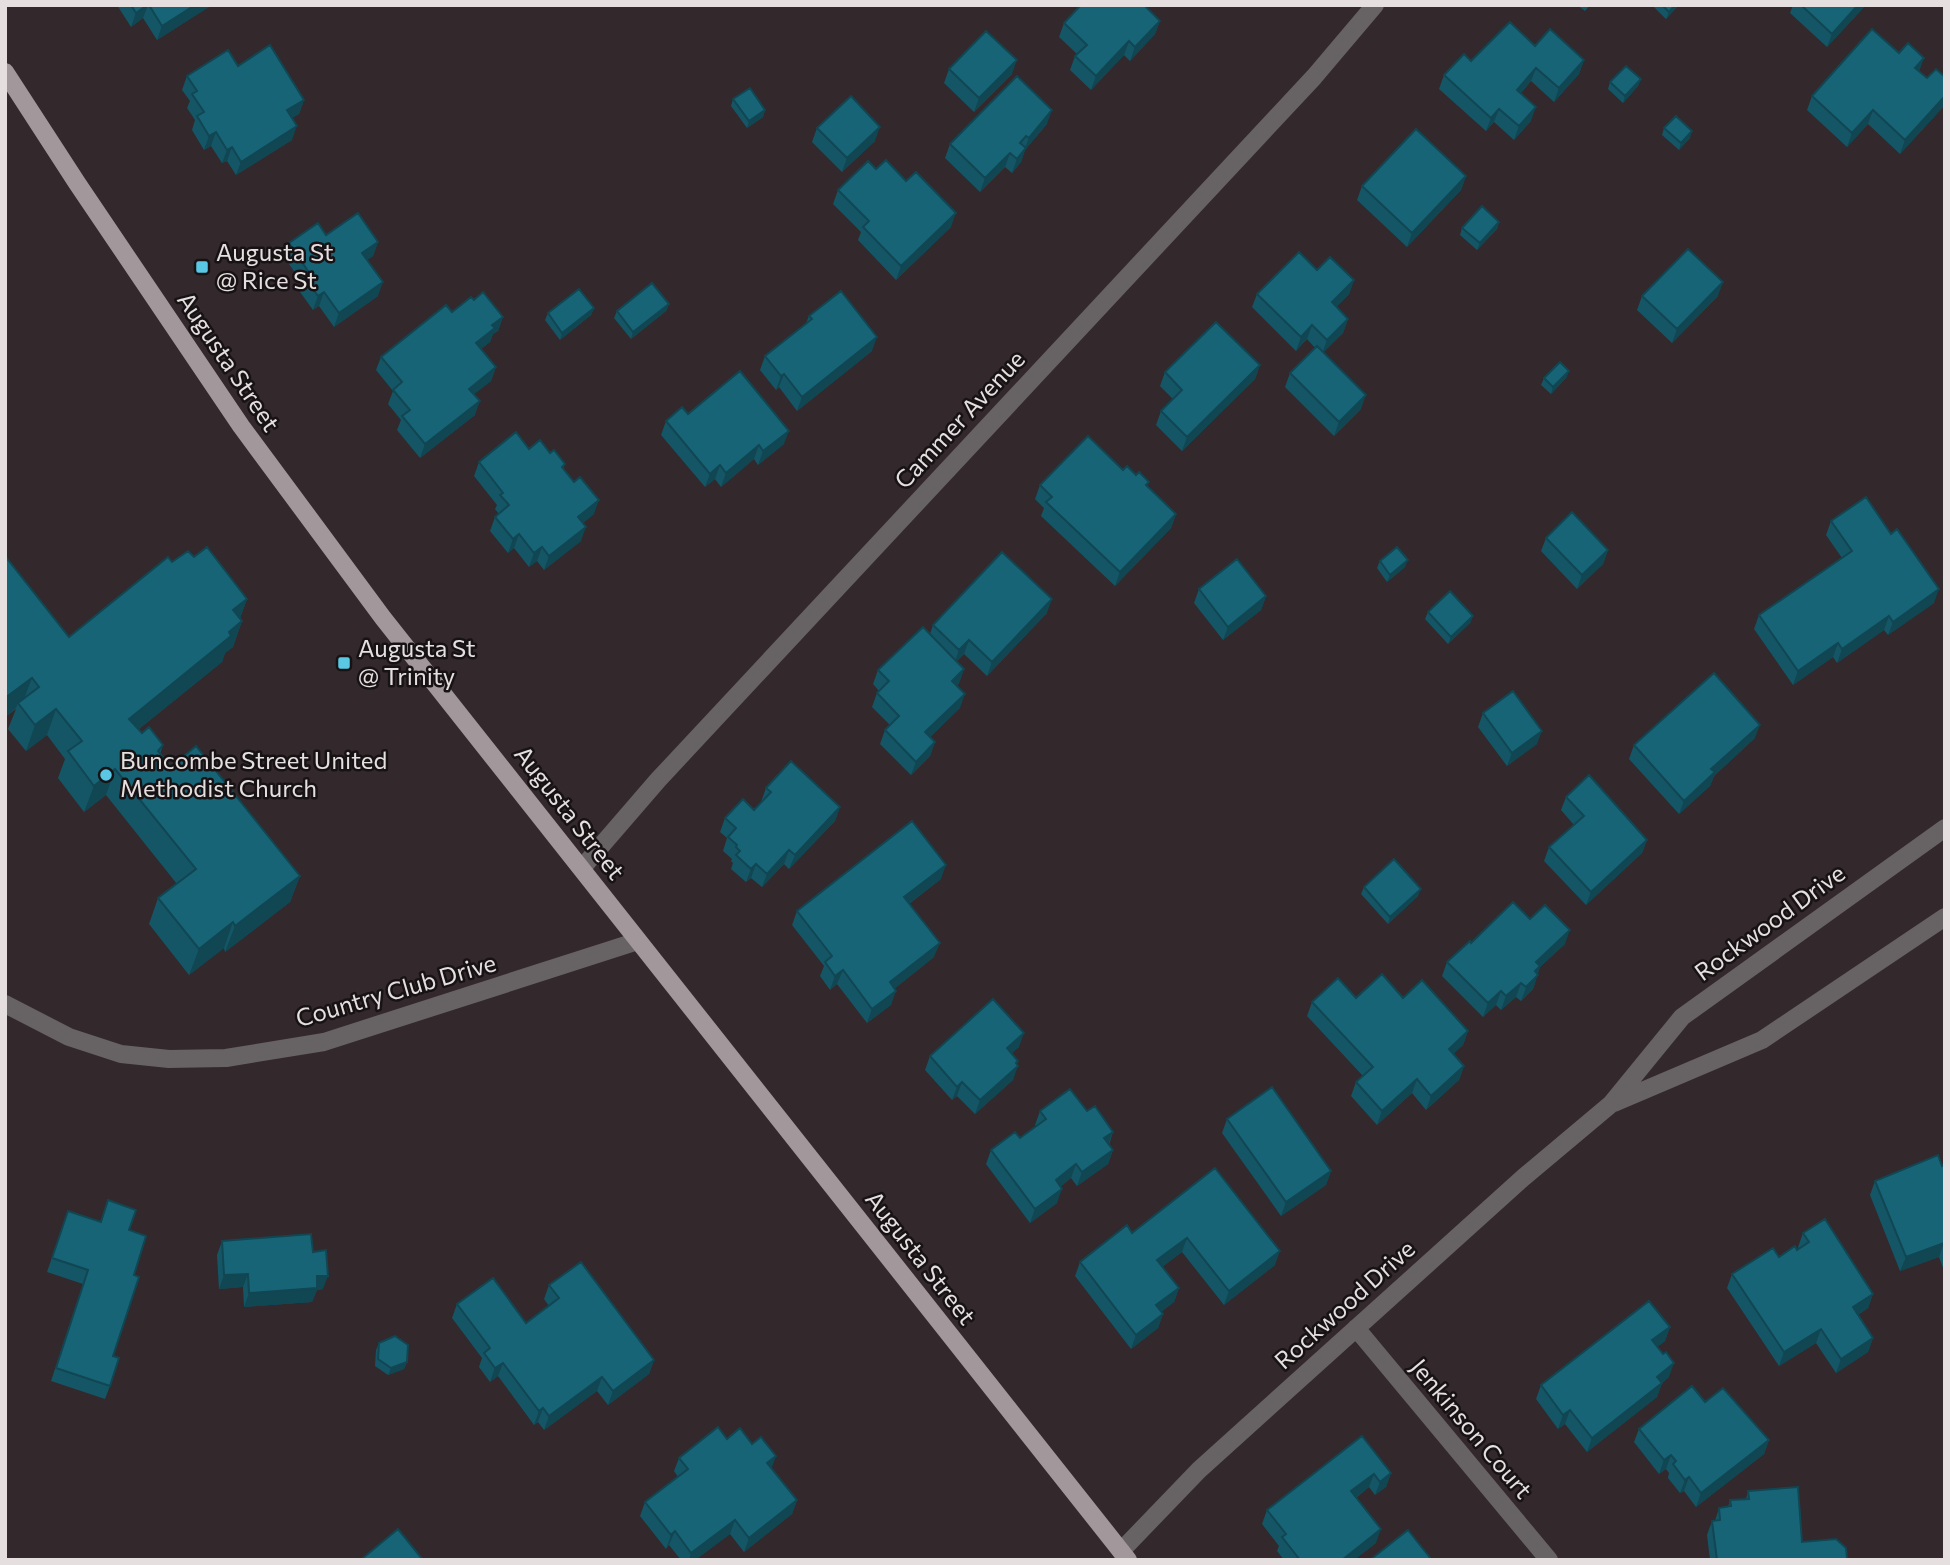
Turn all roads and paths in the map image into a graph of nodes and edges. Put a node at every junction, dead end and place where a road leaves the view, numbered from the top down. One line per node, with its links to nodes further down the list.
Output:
1 (1375, 5): 4 (street, Cammer Avenue)
2 (5, 72): 4 (main road, Augusta Street)
3 (1945, 828): 8 (street, Rockwood Drive)
4 (582, 869): 6 (main road, Augusta Street)
5 (1945, 917): 8 (street, Rockwood Drive)
6 (638, 941): 7 (street, Country Club Drive); 10 (main road, Augusta Street)
7 (5, 1004)
8 (1611, 1104): 9 (street, Rockwood Drive)
9 (1356, 1328): 10 (street, Rockwood Drive); 11 (street, Jenkinson Court)
10 (1124, 1555)
11 (1549, 1560)

